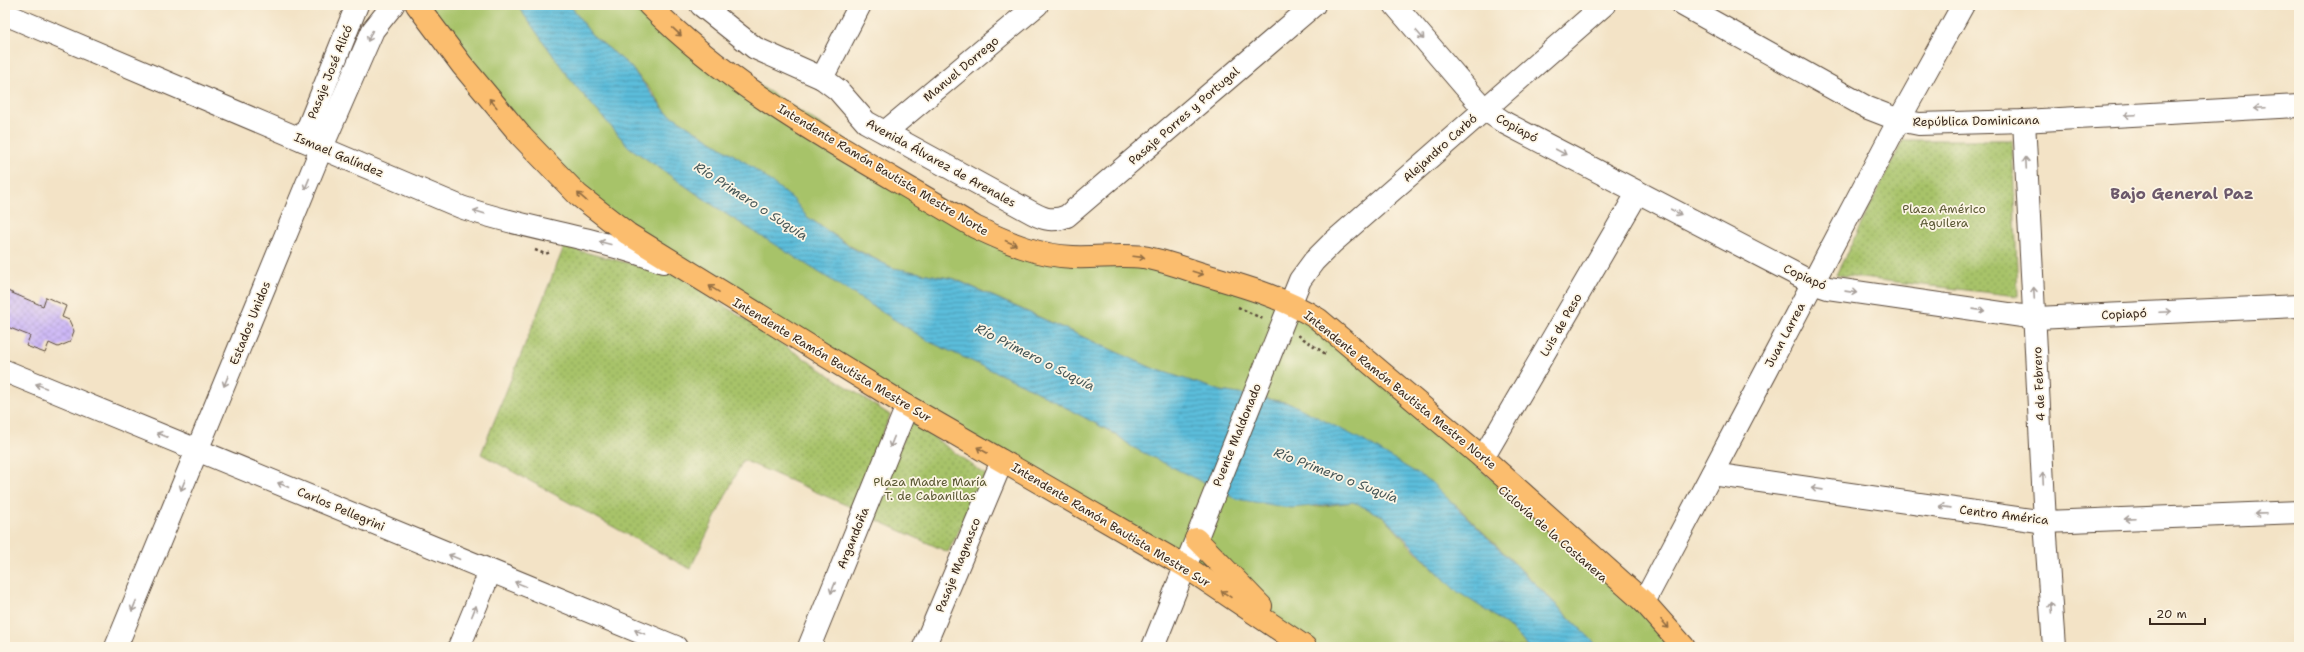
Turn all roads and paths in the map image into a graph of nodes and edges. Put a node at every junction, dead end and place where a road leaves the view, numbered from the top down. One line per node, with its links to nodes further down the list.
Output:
1 (357, 5): 20 (street, Pasaje José Alicó)
2 (393, 5): 20 (street, Estados Unidos, one-way to 20)
3 (417, 5): 25 (main road, Intendente Ramón Bautista Mestre Sur, one-way to 3)
4 (649, 5): 27 (main road, Intendente Ramón Bautista Mestre Norte, one-way to 27)
5 (700, 5): 14 (street, Avenida Álvarez de Arenales)
6 (860, 5): 14 (street)
7 (1037, 5): 19 (street, Manuel Dorrego)
8 (1314, 5): 22 (street, Pasaje Porres y Portugal)
9 (1395, 5): 16 (street, Copiapó, one-way to 16)
10 (1604, 5): 16 (street, Alejandro Carbó)
11 (1682, 5): 17 (street, República Dominicana)
12 (1963, 5): 17 (street, Juan Larrea)
13 (5, 14): 20 (street, Ismael Galíndez)
14 (822, 78): 19 (street, Avenida Álvarez de Arenales)
15 (2299, 106): 18 (street, República Dominicana, one-way to 18)
16 (1484, 109): 21 (street, Copiapó, one-way to 21); 27 (street, Alejandro Carbó)
17 (1899, 120): 18 (street, República Dominicana); 26 (street, Juan Larrea)
18 (2024, 121): 30 (street, 4 de Febrero, one-way to 18)
19 (885, 132): 22 (street, Avenida Álvarez de Arenales)
20 (312, 144): 25 (street, Ismael Galíndez, one-way to 20); 35 (street, Estados Unidos, one-way to 35)
21 (1638, 192): 26 (street, Copiapó, one-way to 26); 36 (street, Luis de Peso)
22 (1050, 220)
23 (531, 248): 24 (path)
24 (555, 251)
25 (681, 269): 34 (main road, Intendente Ramón Bautista Mestre Sur, one-way to 25)
26 (1813, 283): 30 (street, Copiapó, one-way to 30); 38 (street, Juan Larrea)
27 (1290, 303): 31 (street, Puente Maldonado); 36 (main road, Intendente Ramón Bautista Mestre Norte)
28 (1234, 305): 31 (path)
29 (2299, 306): 30 (street, Copiapó, one-way to 29)
30 (2036, 318): 40 (street, 4 de Febrero, one-way to 30)
31 (1279, 330): 32 (path); 41 (street, Puente Maldonado)
32 (1328, 356)
33 (5, 371): 35 (street, Carlos Pellegrini, one-way to 33)
34 (907, 406): 37 (main road, Intendente Ramón Bautista Mestre Sur, one-way to 34); 49 (street, Argandoña, one-way to 49)
35 (198, 449): 43 (street, Carlos Pellegrini, one-way to 35); 46 (street, Estados Unidos, one-way to 46)
36 (1483, 458): 44 (main road, Intendente Ramón Bautista Mestre Norte)
37 (1002, 461): 42 (main road, Intendente Ramón Bautista Mestre Sur); 50 (street, Pasaje Magnasco)
38 (1712, 474): 40 (street, Centro América, one-way to 38); 44 (street, Juan Larrea)
39 (2299, 512): 40 (street, Centro América, one-way to 40)
40 (2045, 522): 53 (street, 4 de Febrero, one-way to 40)
41 (1196, 539): 42 (street, Puente Maldonado); 45 (main road)
42 (1186, 567): 45 (main road, Intendente Ramón Bautista Mestre Sur, one-way to 42); 51 (street, Puente Maldonado)
43 (490, 572): 47 (street, one-way to 43); 48 (street, Carlos Pellegrini, one-way to 43)
44 (1644, 602): 52 (main road, Intendente Ramón Bautista Mestre Norte, one-way to 52)
45 (1297, 641)
46 (116, 647)
47 (459, 647)
48 (676, 647)
49 (809, 647)
50 (924, 647)
51 (1153, 647)
52 (1684, 647)
53 (2054, 647)

